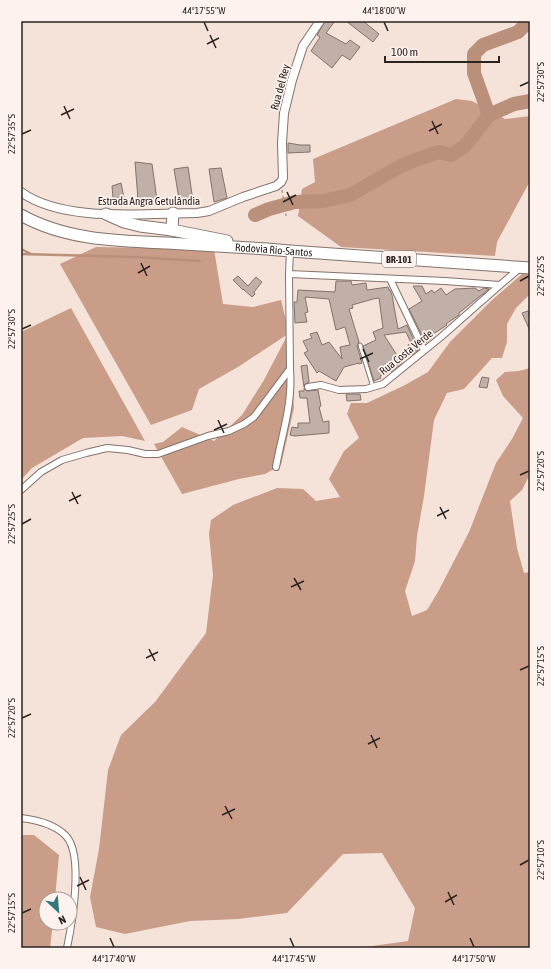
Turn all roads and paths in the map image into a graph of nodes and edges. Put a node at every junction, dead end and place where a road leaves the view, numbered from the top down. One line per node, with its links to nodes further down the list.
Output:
1 (320, 21): 2 (street, Rua del Rey)
2 (283, 165): 6 (street, Estrada Angra Getulândia)
3 (21, 192): 5 (street, Estrada Angra Getulândia)
4 (283, 196): 8 (path)
5 (106, 214): 6 (street, Estrada Angra Getulândia); 9 (highway)
6 (173, 214): 9 (highway)
7 (21, 215): 10 (highway, Rodovia Rio-Santos / BR-101)
8 (286, 216)
9 (172, 230): 10 (highway)
10 (267, 249): 11 (highway, Rodovia Rio-Santos / BR-101)
11 (290, 251): 12 (highway, Rodovia Rio-Santos / BR-101); 13 (street)
12 (526, 267): 15 (street, Rua Costa Verde)
13 (289, 274): 14 (street); 18 (street)
14 (390, 279): 15 (street); 17 (street)
15 (500, 285): 17 (street, Rua Costa Verde)
16 (360, 345): 20 (lane)
17 (424, 350): 20 (street, Rua Costa Verde)
18 (290, 369): 21 (street); 22 (street)
19 (308, 387): 20 (street, Rua Costa Verde)
20 (373, 387)
21 (276, 467)
22 (21, 490)
23 (21, 818): 24 (street)
24 (67, 948)

